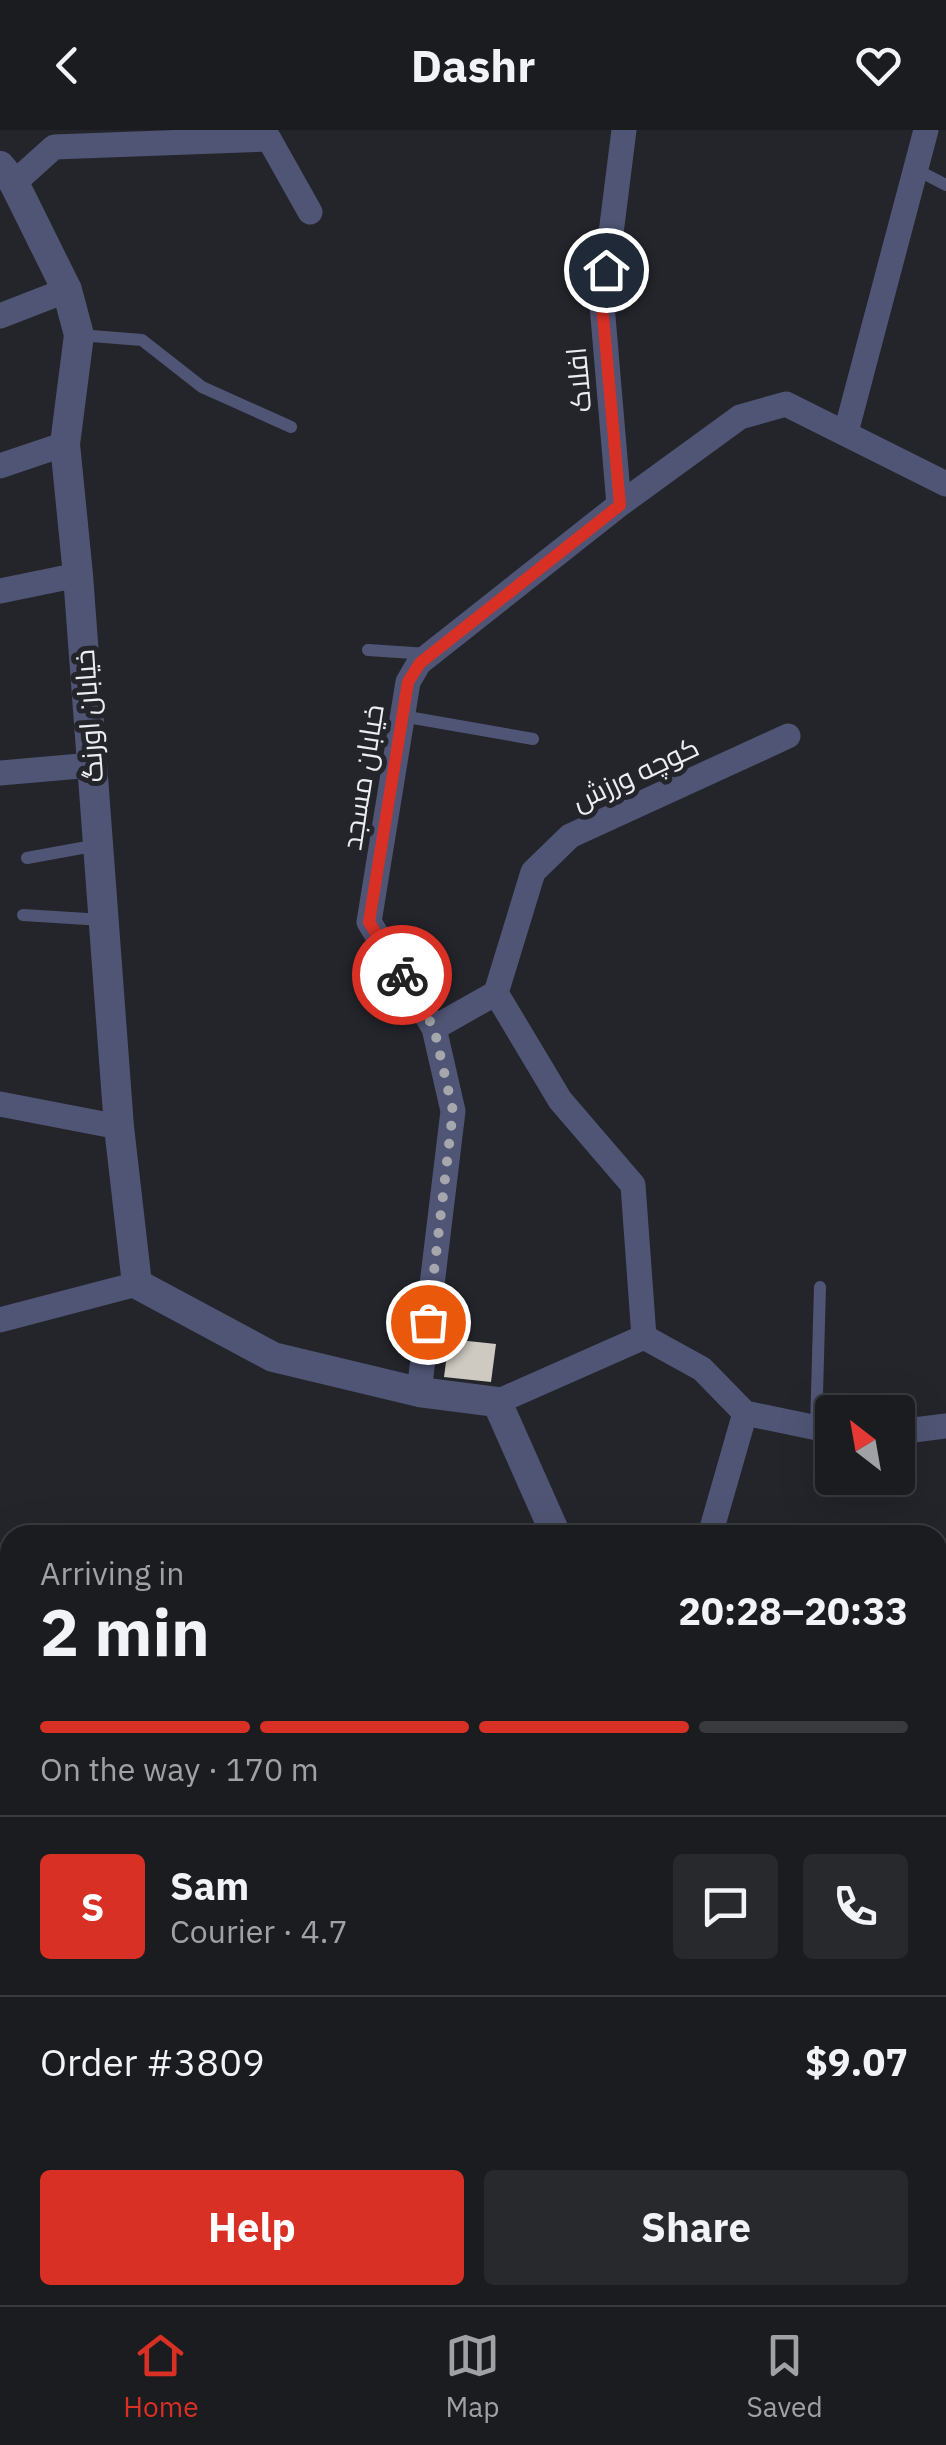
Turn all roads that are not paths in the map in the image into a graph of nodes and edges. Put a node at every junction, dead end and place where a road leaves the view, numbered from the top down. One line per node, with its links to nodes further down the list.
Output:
1 (624, 130): 15 (street, افلاک)
2 (926, 130): 3 (street)
3 (916, 169): 5 (lane); 11 (street)
4 (7, 174): 6 (street); 7 (street, خیابان اورنگ)
5 (946, 185)
6 (310, 212)
7 (67, 290): 8 (street); 9 (street, خیابان اورنگ)
8 (0, 316)
9 (79, 335): 10 (lane); 12 (street, خیابان اورنگ)
10 (290, 428)
11 (846, 432): 14 (street, خیابان مسجد); 15 (street, خیابان مسجد)
12 (65, 444): 13 (street); 16 (street, خیابان اورنگ)
13 (0, 466)
14 (946, 484)
15 (620, 505): 19 (street, خیابان مسجد)
16 (78, 575): 17 (street); 23 (street, خیابان اورنگ)
17 (0, 591)
18 (368, 650): 19 (lane)
19 (430, 654): 20 (street, خیابان مسجد)
20 (402, 716): 22 (lane); 30 (street, خیابان مسجد)
21 (788, 736): 29 (street, کوچه ورزش)
22 (533, 739)
23 (92, 765): 24 (street); 25 (street, خیابان اورنگ)
24 (0, 773)
25 (98, 845): 26 (lane); 28 (street, خیابان اورنگ)
26 (27, 858)
27 (23, 915): 28 (lane)
28 (103, 920): 32 (street, خیابان اورنگ)
29 (496, 994): 30 (street); 36 (street)
30 (434, 1028): 37 (street, خیابان مسجد)
31 (0, 1104): 32 (street)
32 (118, 1127): 33 (street, خیابان اورنگ)
33 (137, 1284): 35 (street); 37 (street)
34 (820, 1288): 38 (lane)
35 (0, 1320)
36 (644, 1337): 39 (street); 40 (street)
37 (419, 1392): 39 (street)
38 (823, 1395)
39 (497, 1402): 44 (street)
40 (744, 1413): 42 (street); 45 (street)
41 (946, 1426): 43 (street)
42 (815, 1428)
43 (915, 1430)
44 (552, 1525)
45 (713, 1525)

